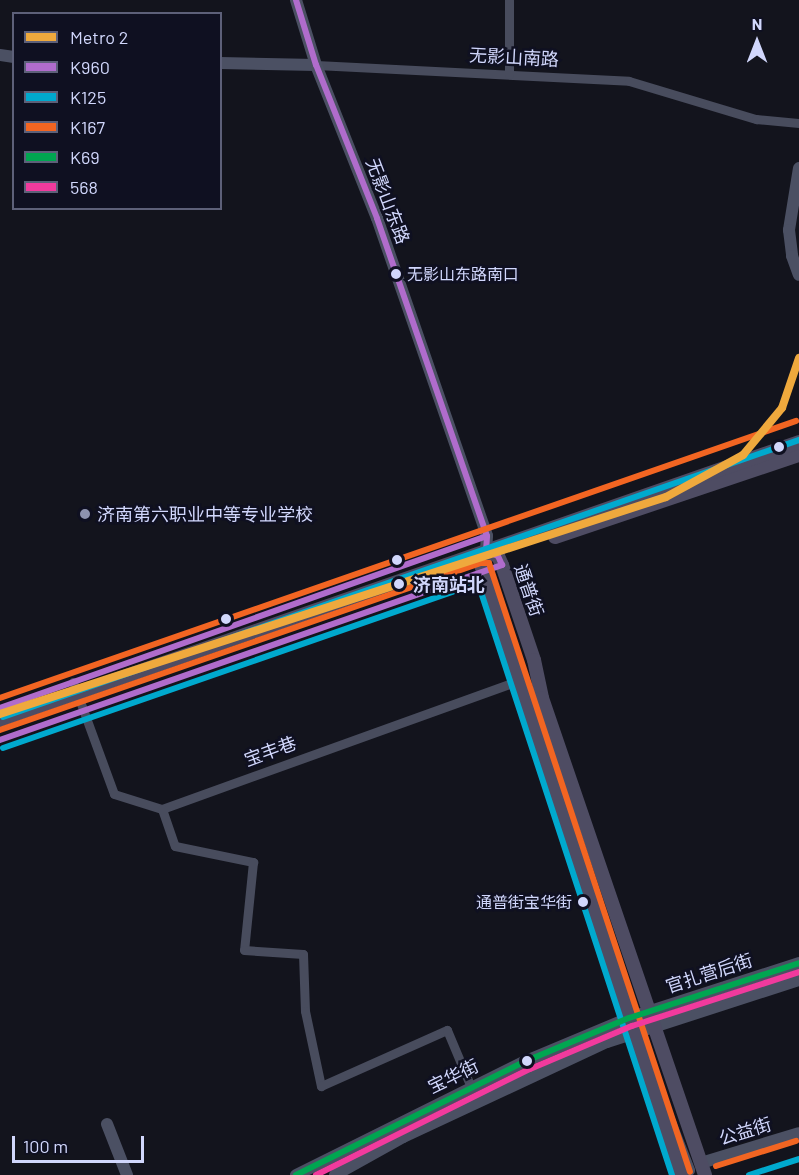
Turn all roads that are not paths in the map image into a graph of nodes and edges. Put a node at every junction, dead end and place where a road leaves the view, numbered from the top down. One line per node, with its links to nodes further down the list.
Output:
1 (296, 0): 4 (main road, 无影山东路)
2 (509, 0): 5 (street)
3 (222, 63): 4 (main road, 无影山南路)
4 (315, 65): 5 (street, 无影山南路); 11 (main road, 无影山东路)
5 (509, 74): 6 (street, 无影山南路)
6 (799, 123)
7 (799, 168): 8 (main road)
8 (799, 275)
9 (799, 442): 11 (main road)
10 (799, 455): 11 (main road)
11 (488, 556): 12 (main road, 通普街); 13 (main road); 19 (main road, 通普街)
12 (520, 680): 16 (street, 宝丰巷); 20 (main road, 通普街)
13 (78, 697): 14 (main road); 15 (main road); 16 (street)
14 (0, 720)
15 (0, 729)
16 (162, 809): 23 (street)
17 (799, 963): 19 (main road, 官扎营后街)
18 (799, 980): 21 (main road, 官扎营后街)
19 (651, 1011): 20 (main road, 官扎营后街); 21 (main road, 通普街)
20 (629, 1018): 22 (main road, 通普街); 23 (main road, 宝华街)
21 (657, 1026): 22 (main road, 宝华街); 26 (main road, 通普街)
22 (634, 1033): 26 (main road, 通普街); 29 (main road, 宝华街)
23 (471, 1087): 28 (main road, 宝华街)
24 (107, 1124): 27 (main road)
25 (799, 1133): 26 (main road, 公益街)
26 (694, 1171)
27 (127, 1175)
28 (296, 1175)
29 (334, 1175)

